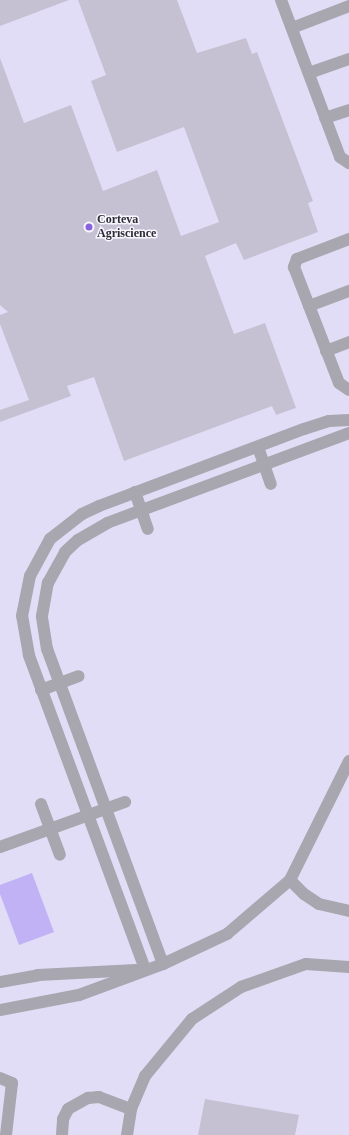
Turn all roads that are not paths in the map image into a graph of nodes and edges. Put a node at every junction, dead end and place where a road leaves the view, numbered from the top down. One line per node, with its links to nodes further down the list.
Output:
1 (282, 0): 3 (street)
2 (349, 6): 3 (street)
3 (292, 28): 5 (street)
4 (349, 59): 5 (street)
5 (309, 73): 7 (street)
6 (349, 110): 7 (street)
7 (325, 118): 8 (street)
8 (349, 163)
9 (349, 239): 11 (street)
10 (349, 291): 11 (street)
11 (309, 306): 13 (street)
12 (349, 342): 13 (street)
13 (326, 351): 14 (street)
14 (349, 390)
15 (349, 420): 17 (street)
16 (349, 432): 18 (street)
17 (258, 447): 18 (street); 20 (street)
18 (264, 464): 19 (street); 21 (street)
19 (271, 484)
20 (135, 492): 21 (street); 25 (street)
21 (141, 510): 22 (street); 24 (street)
22 (148, 529)
23 (79, 676): 24 (street)
24 (59, 683): 25 (street); 29 (street)
25 (41, 690): 30 (street)
26 (349, 761): 34 (street)
27 (125, 802): 29 (street)
28 (41, 804): 31 (street)
29 (106, 809): 30 (street); 36 (street)
30 (88, 816): 31 (street); 38 (street)
31 (51, 830): 32 (street); 33 (street)
32 (0, 847)
33 (60, 855)
34 (290, 880): 35 (street); 36 (street)
35 (349, 911)
36 (163, 964): 38 (street)
37 (349, 967): 42 (street)
38 (145, 970): 39 (street); 40 (street)
39 (0, 982)
40 (0, 1010)
41 (0, 1078): 43 (street)
42 (131, 1109): 44 (street); 45 (street)
43 (6, 1135)
44 (62, 1135)
45 (127, 1135)

